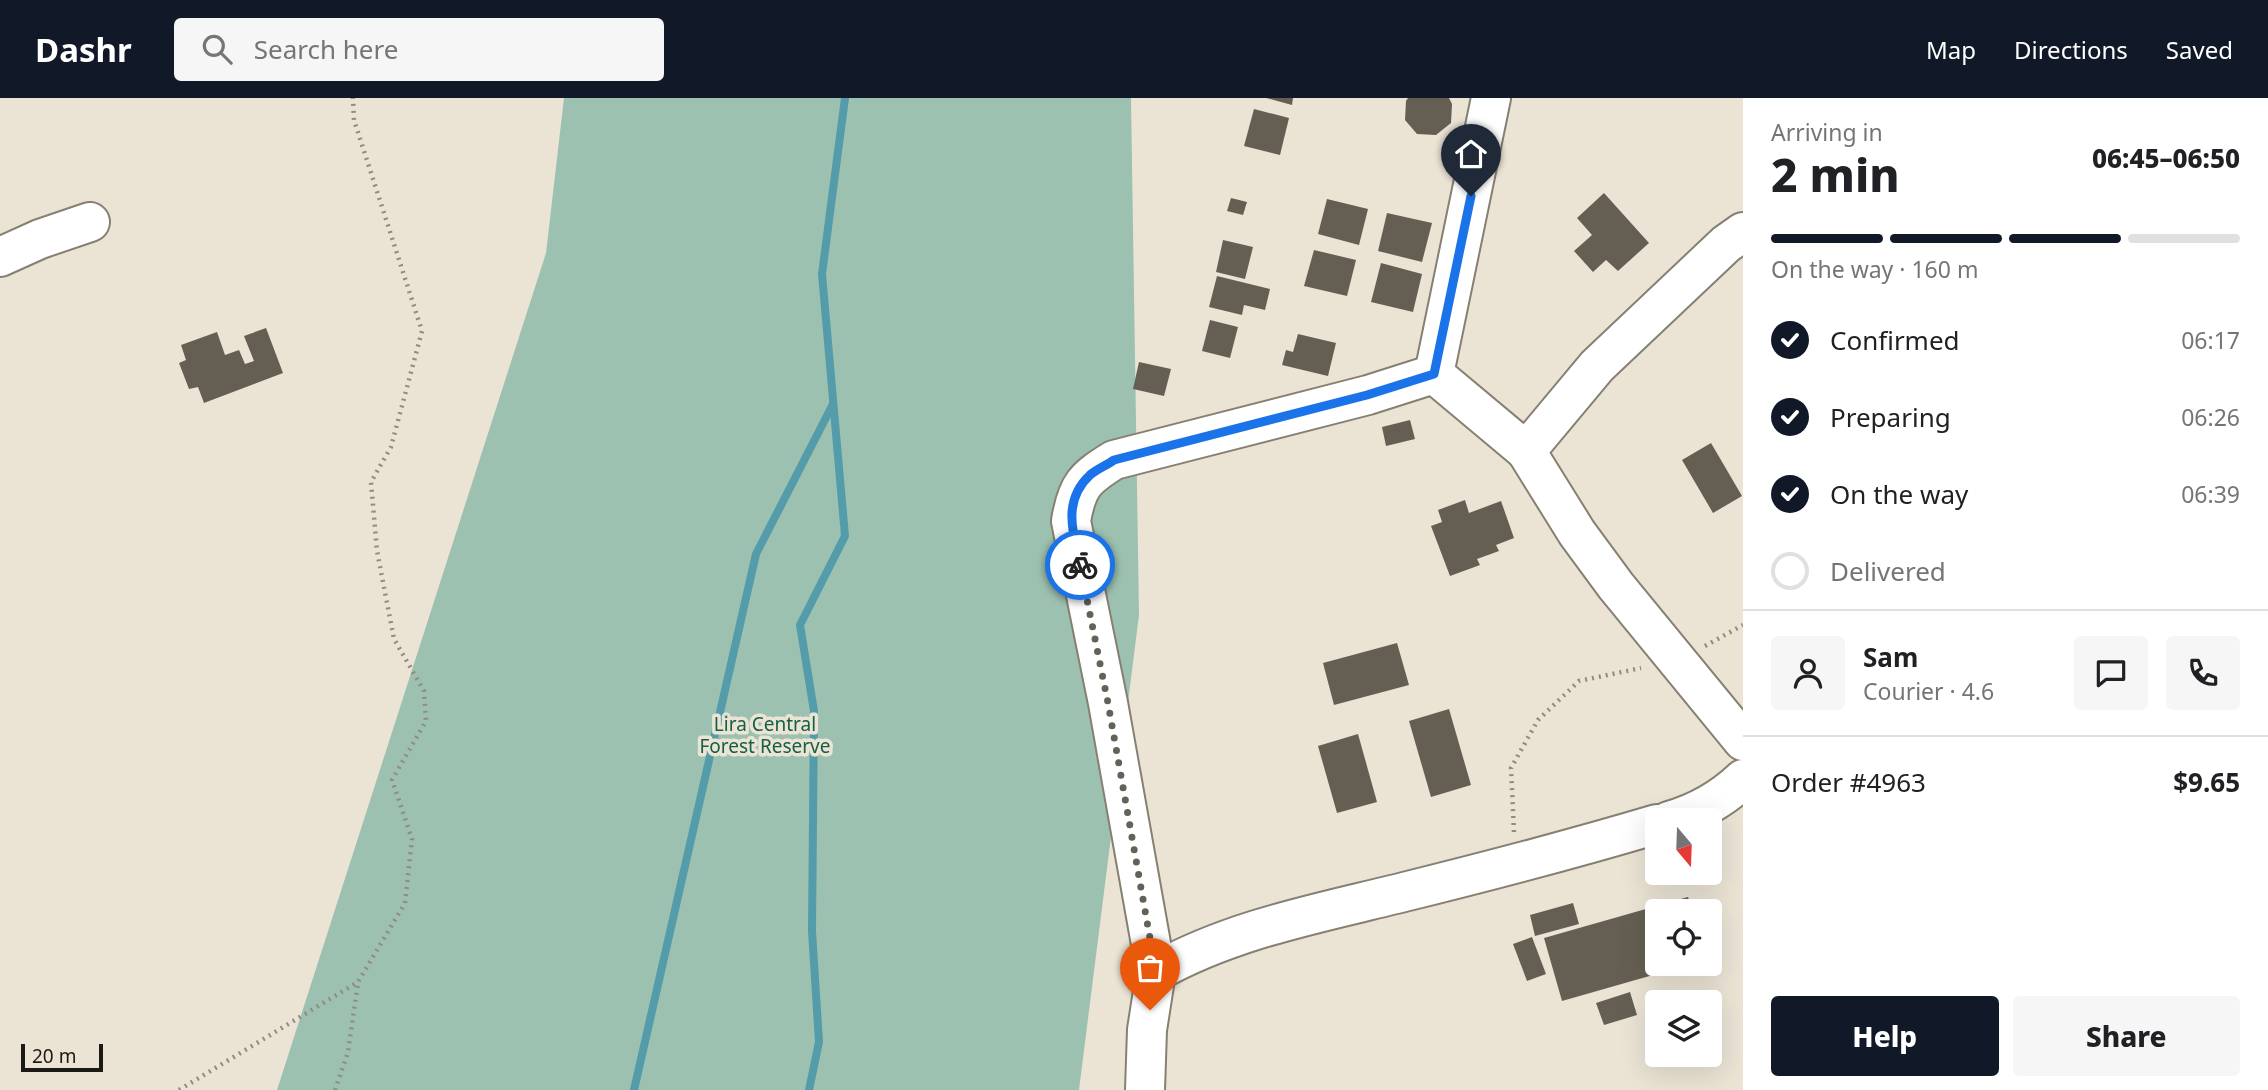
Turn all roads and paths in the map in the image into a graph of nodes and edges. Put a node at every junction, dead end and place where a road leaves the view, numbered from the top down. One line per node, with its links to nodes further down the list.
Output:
1 (353, 98): 16 (path)
2 (1491, 98): 6 (street)
3 (90, 222): 5 (street)
4 (1743, 232): 7 (street)
5 (0, 257)
6 (1434, 374): 7 (street); 15 (street)
7 (1526, 451): 9 (street)
8 (1743, 625): 9 (path)
9 (1679, 661): 10 (street); 14 (path)
10 (1743, 741)
11 (1743, 779): 12 (street)
12 (1701, 808)
13 (1645, 827): 14 (street)
14 (1515, 865): 15 (street)
15 (1156, 972): 19 (street)
16 (358, 982): 17 (path); 18 (path)
17 (179, 1090)
18 (335, 1090)
19 (1145, 1090)

